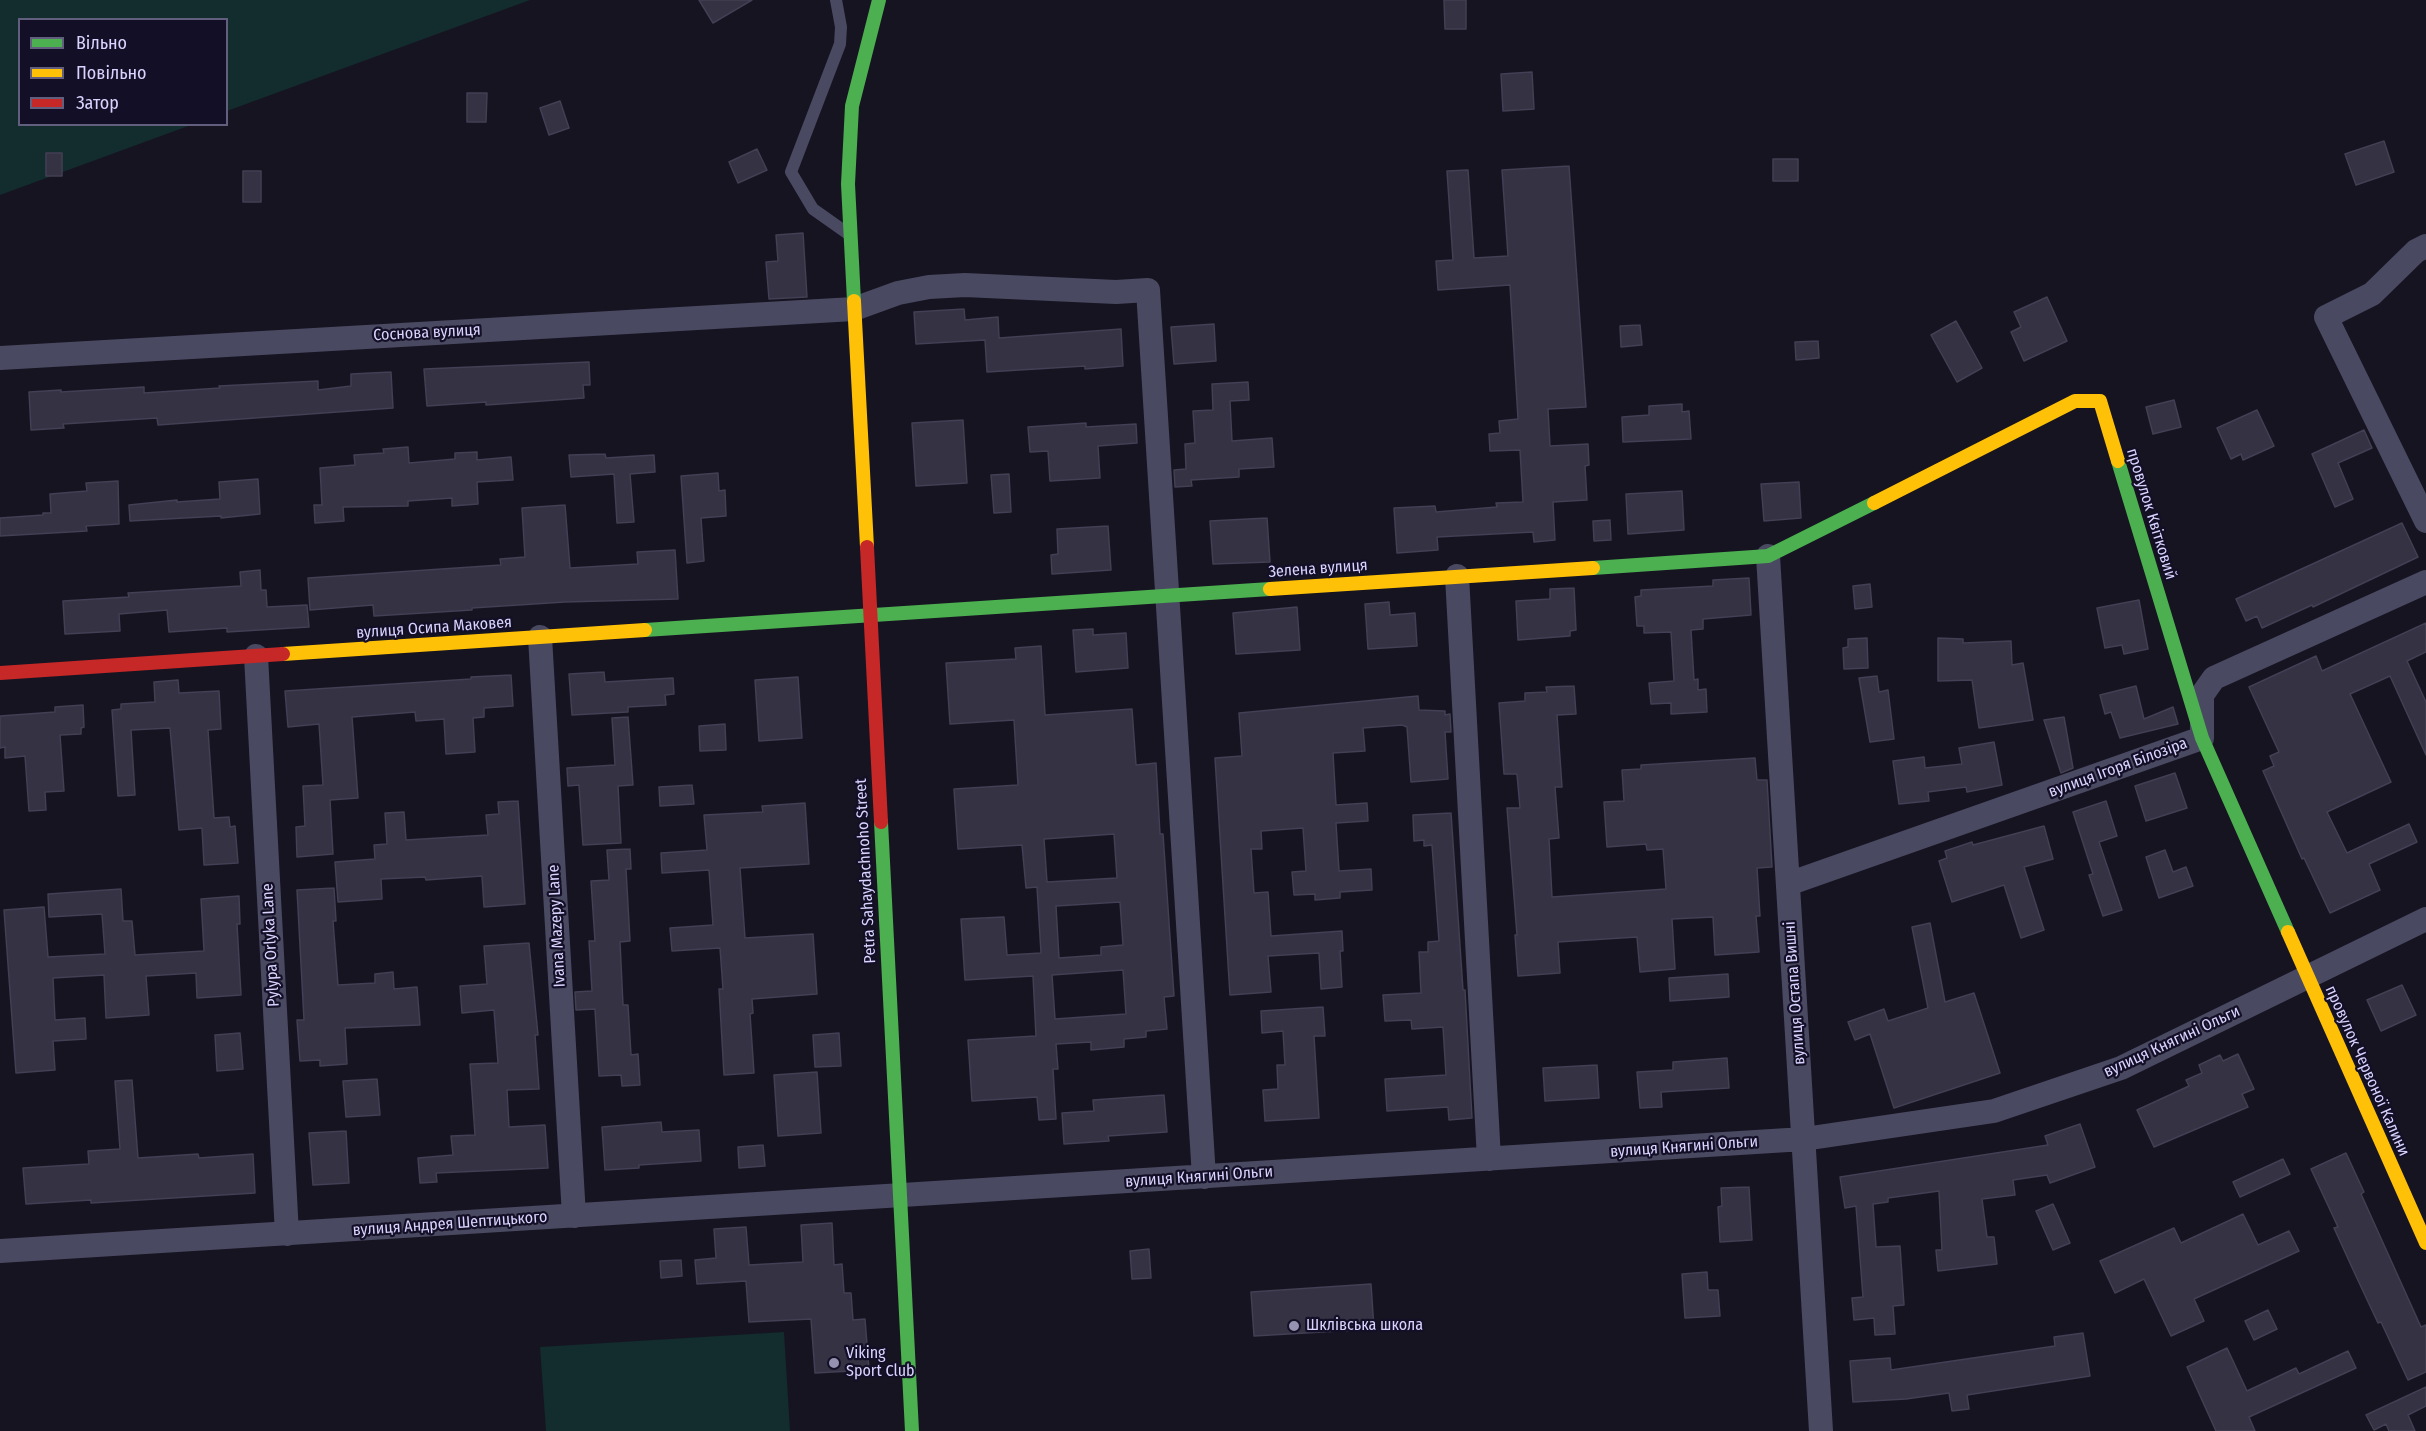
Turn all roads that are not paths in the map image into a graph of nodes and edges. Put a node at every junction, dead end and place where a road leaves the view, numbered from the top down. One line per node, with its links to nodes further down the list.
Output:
1 (836, 0): 3 (lane)
2 (879, 0): 3 (street, Petra Sahaydachnoho Street)
3 (850, 236): 5 (street, Petra Sahaydachnoho Street)
4 (2426, 246): 7 (street)
5 (854, 309): 6 (street, Соснова вулиця); 11 (street, Соснова вулиця); 12 (street, Petra Sahaydachnoho Street)
6 (0, 358)
7 (2426, 521)
8 (1767, 556): 9 (street, Зелена вулиця); 16 (street, провулок Квітковий); 17 (street, вулиця Остапа Вишні)
9 (1457, 576): 11 (street, Зелена вулиця); 21 (street)
10 (2426, 582): 16 (street, вулиця Ігоря Білозіра)
11 (1167, 596): 12 (street, Зелена вулиця); 22 (street)
12 (870, 615): 13 (street, вулиця Осипа Маковея); 23 (street, Petra Sahaydachnoho Street)
13 (540, 637): 14 (street, вулиця Осипа Маковея); 24 (street, Ivana Mazepy Lane)
14 (255, 656): 15 (street, вулиця Осипа Маковея); 25 (street, Pylypa Orlyka Lane)
15 (0, 673)
16 (2202, 738): 17 (street, вулиця Ігоря Білозіра); 19 (street, провулок Квітковий)
17 (1788, 884): 20 (street, вулиця Остапа Вишні)
18 (2426, 919): 19 (street, вулиця Княгині Ольги)
19 (2307, 979): 20 (street, вулиця Княгині Ольги); 26 (street, провулок Червоної Калини)
20 (1804, 1139): 21 (street, вулиця Княгині Ольги); 29 (street, вулиця Остапа Вишні)
21 (1489, 1159): 22 (street, вулиця Княгині Ольги)
22 (1204, 1177): 23 (street, вулиця Княгині Ольги)
23 (900, 1196): 24 (street, вулиця Андрея Шептицького); 28 (street, Petra Sahaydachnoho Street)
24 (574, 1216): 25 (street, вулиця Андрея Шептицького)
25 (287, 1234): 27 (street, вулиця Андрея Шептицького)
26 (2426, 1243)
27 (0, 1251)
28 (912, 1431)
29 (1821, 1431)

